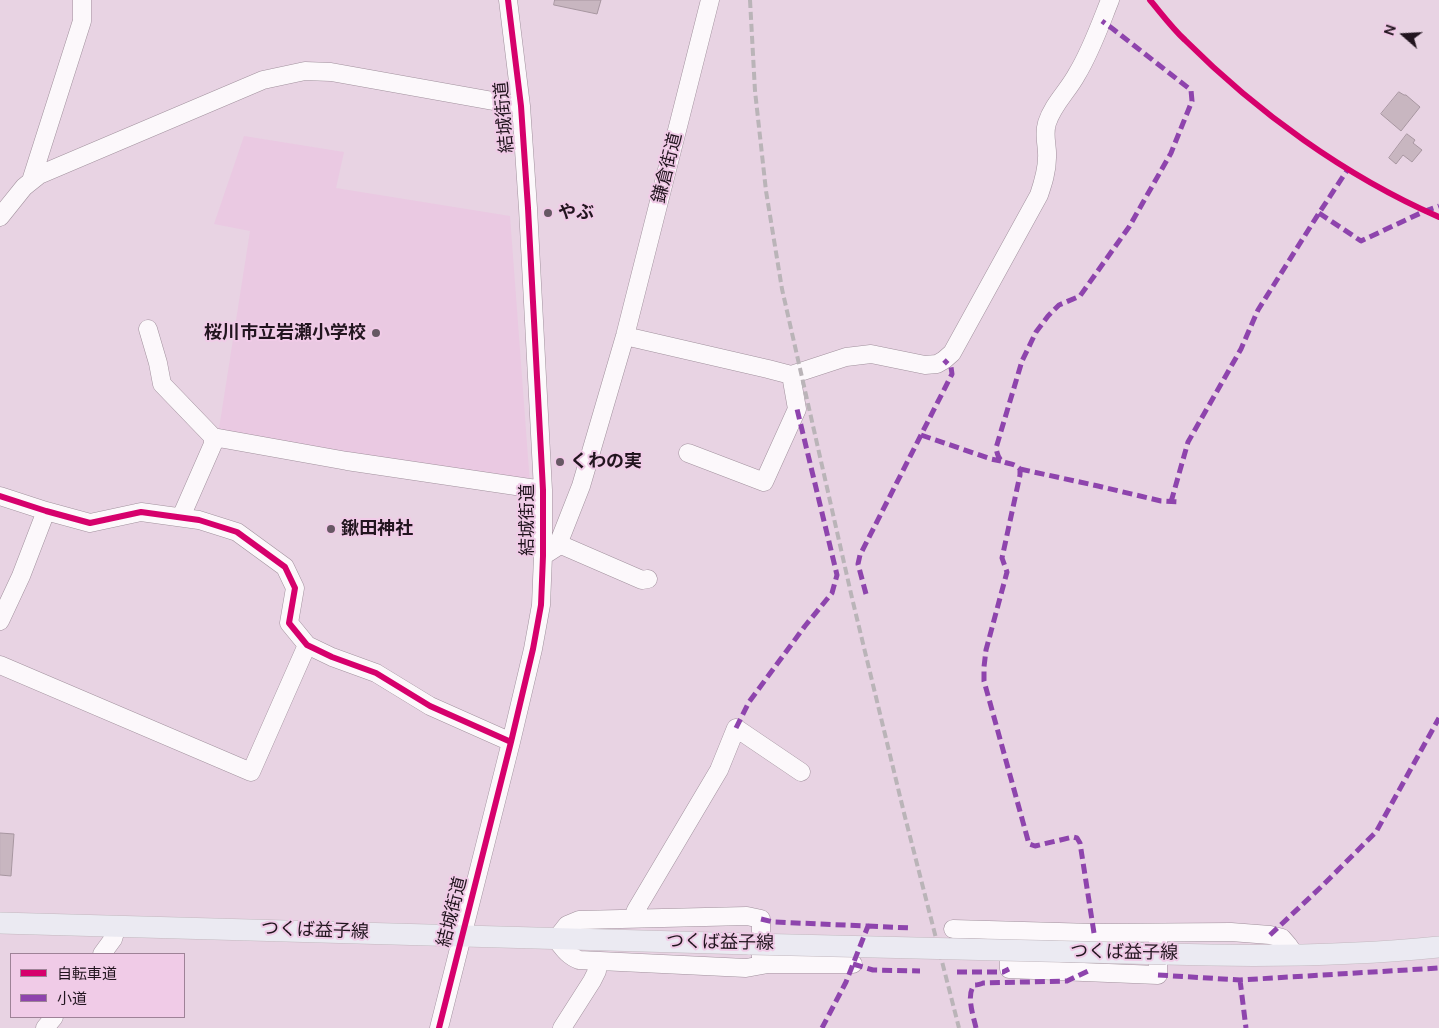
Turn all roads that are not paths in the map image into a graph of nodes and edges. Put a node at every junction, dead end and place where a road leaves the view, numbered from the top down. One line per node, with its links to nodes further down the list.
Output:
1 (82, 0): 6 (street)
2 (508, 0): 5 (street, 結城街道)
3 (710, 0): 9 (street, 鎌倉街道)
4 (1110, 0): 10 (street)
5 (520, 106): 6 (street); 13 (street, 結城街道)
6 (31, 181): 7 (street)
7 (0, 217)
8 (148, 329): 11 (street)
9 (626, 336): 10 (street); 17 (street, 鎌倉街道)
10 (791, 376): 12 (street)
11 (213, 437): 13 (street); 16 (street)
12 (688, 453)
13 (543, 490): 18 (street, 結城街道)
14 (0, 496): 15 (street)
15 (46, 511): 16 (street); 20 (street)
16 (181, 517): 21 (street)
17 (559, 544): 18 (street); 19 (street)
18 (543, 556): 23 (street, 結城街道)
19 (648, 579)
20 (0, 621)
21 (308, 645): 22 (street); 23 (street)
22 (0, 665)
23 (511, 742): 32 (street, 結城街道)
24 (801, 772): 25 (street)
25 (633, 918): 33 (street); 39 (street)
26 (0, 923): 27 (main road, つくば益子線)
27 (117, 926): 32 (main road, つくば益子線); 35 (street)
28 (953, 929): 29 (street)
29 (1007, 931): 30 (street); 40 (street)
30 (1094, 933): 31 (street); 40 (street)
31 (1158, 933): 36 (street); 40 (street)
32 (463, 936): 33 (main road, つくば益子線); 43 (street, 結城街道)
33 (556, 939): 36 (main road, つくば益子線, bridge); 37 (street)
34 (1439, 947): 36 (main road, つくば益子線)
35 (103, 953)
36 (1295, 955)
37 (597, 961): 39 (street); 44 (street)
38 (853, 964): 39 (street)
39 (761, 966)
40 (1096, 972)
41 (53, 1018): 42 (street)
42 (45, 1028)
43 (439, 1028)
44 (562, 1028)

